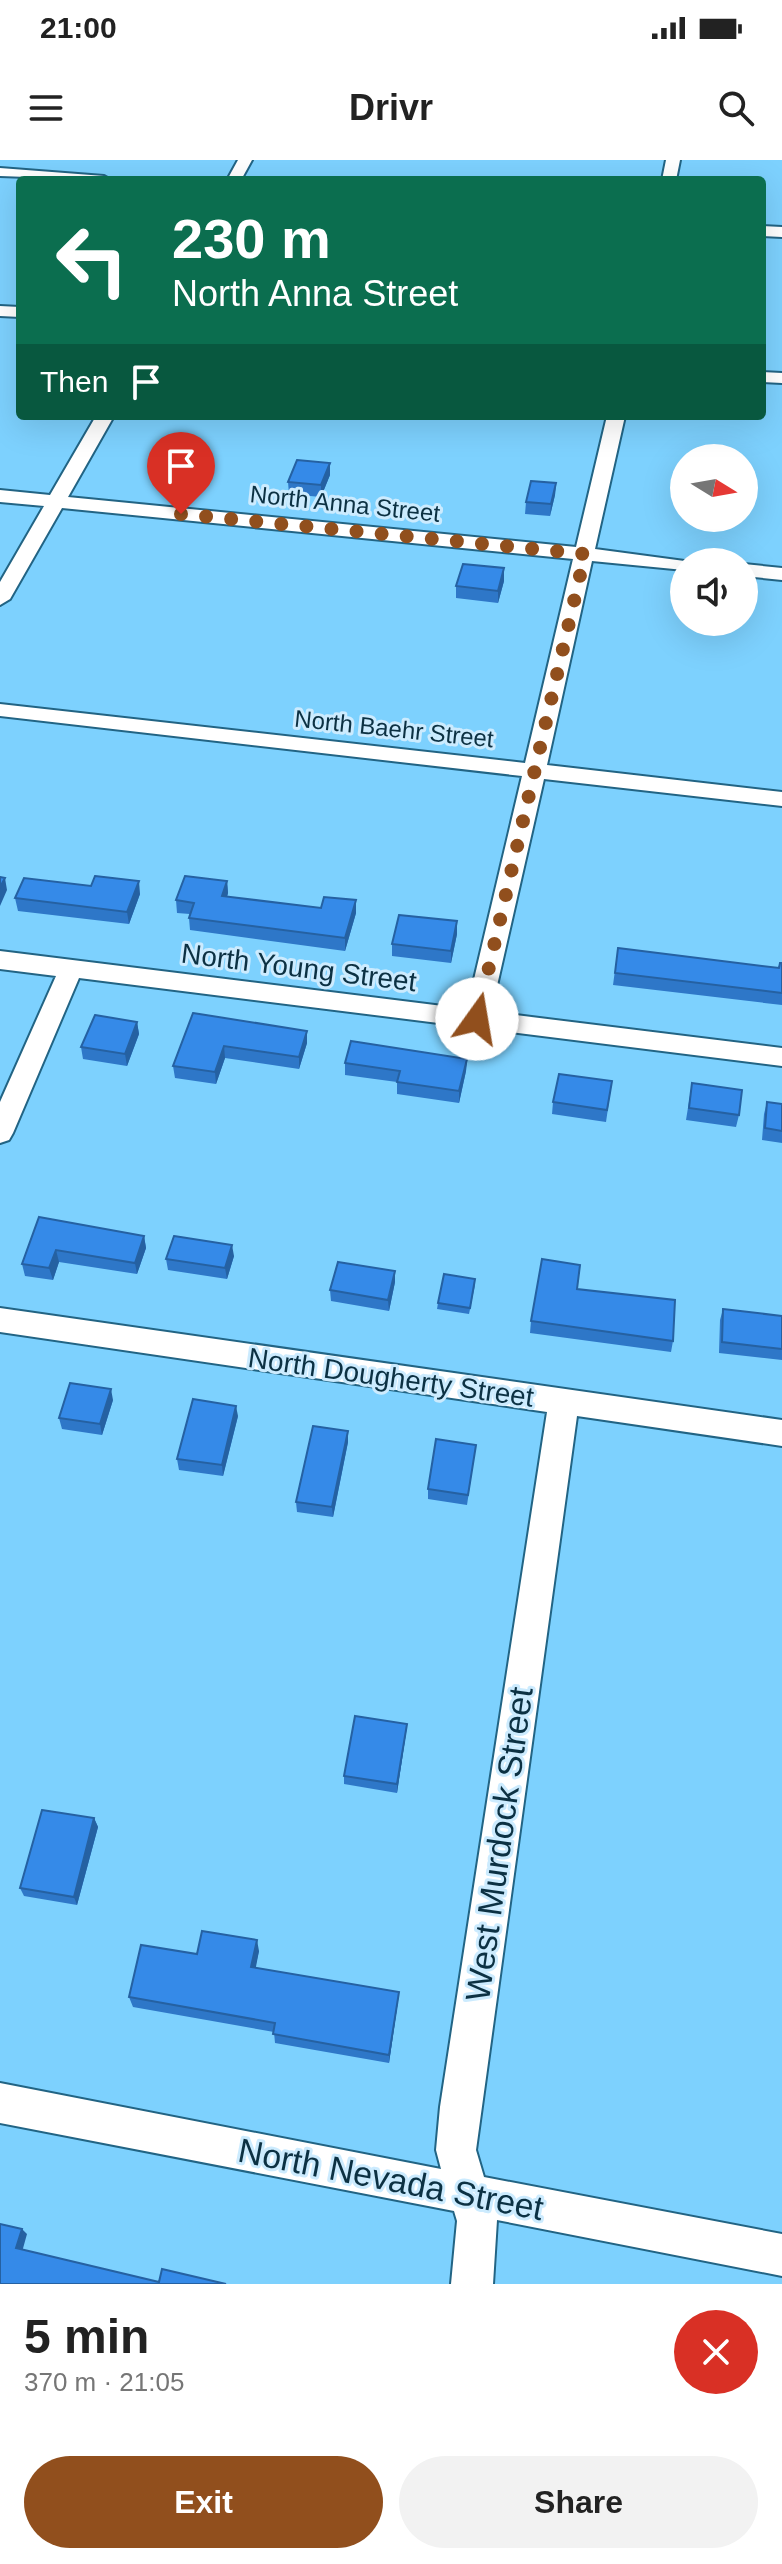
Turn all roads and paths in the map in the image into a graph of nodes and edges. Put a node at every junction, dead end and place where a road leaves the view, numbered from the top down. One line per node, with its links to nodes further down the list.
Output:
1 (0, 172): 2 (street)
2 (52, 176)
3 (103, 420): 6 (street)
4 (615, 420): 7 (street)
5 (0, 496): 6 (street, North Anna Street)
6 (56, 502): 7 (street, North Anna Street); 11 (street)
7 (585, 554): 8 (street, North Anna Street); 13 (street)
8 (670, 563)
9 (758, 571): 10 (street)
10 (782, 574)
11 (0, 599)
12 (0, 710): 13 (street, North Baehr Street)
13 (534, 771): 14 (street, North Baehr Street); 17 (street)
14 (782, 799)
15 (0, 960): 16 (street, North Young Street)
16 (71, 969): 17 (street, North Young Street); 19 (street)
17 (477, 1019): 18 (street, North Young Street)
18 (782, 1057)
19 (0, 1133)
20 (0, 1320): 21 (street, North Dougherty Street)
21 (564, 1402): 22 (street, North Dougherty Street); 24 (street, West Murdock Street)
22 (782, 1433)
23 (0, 2103): 24 (street, North Nevada Street)
24 (468, 2194): 25 (street, North Nevada Street); 26 (street, West Murdock Street)
25 (782, 2255)
26 (472, 2284)

